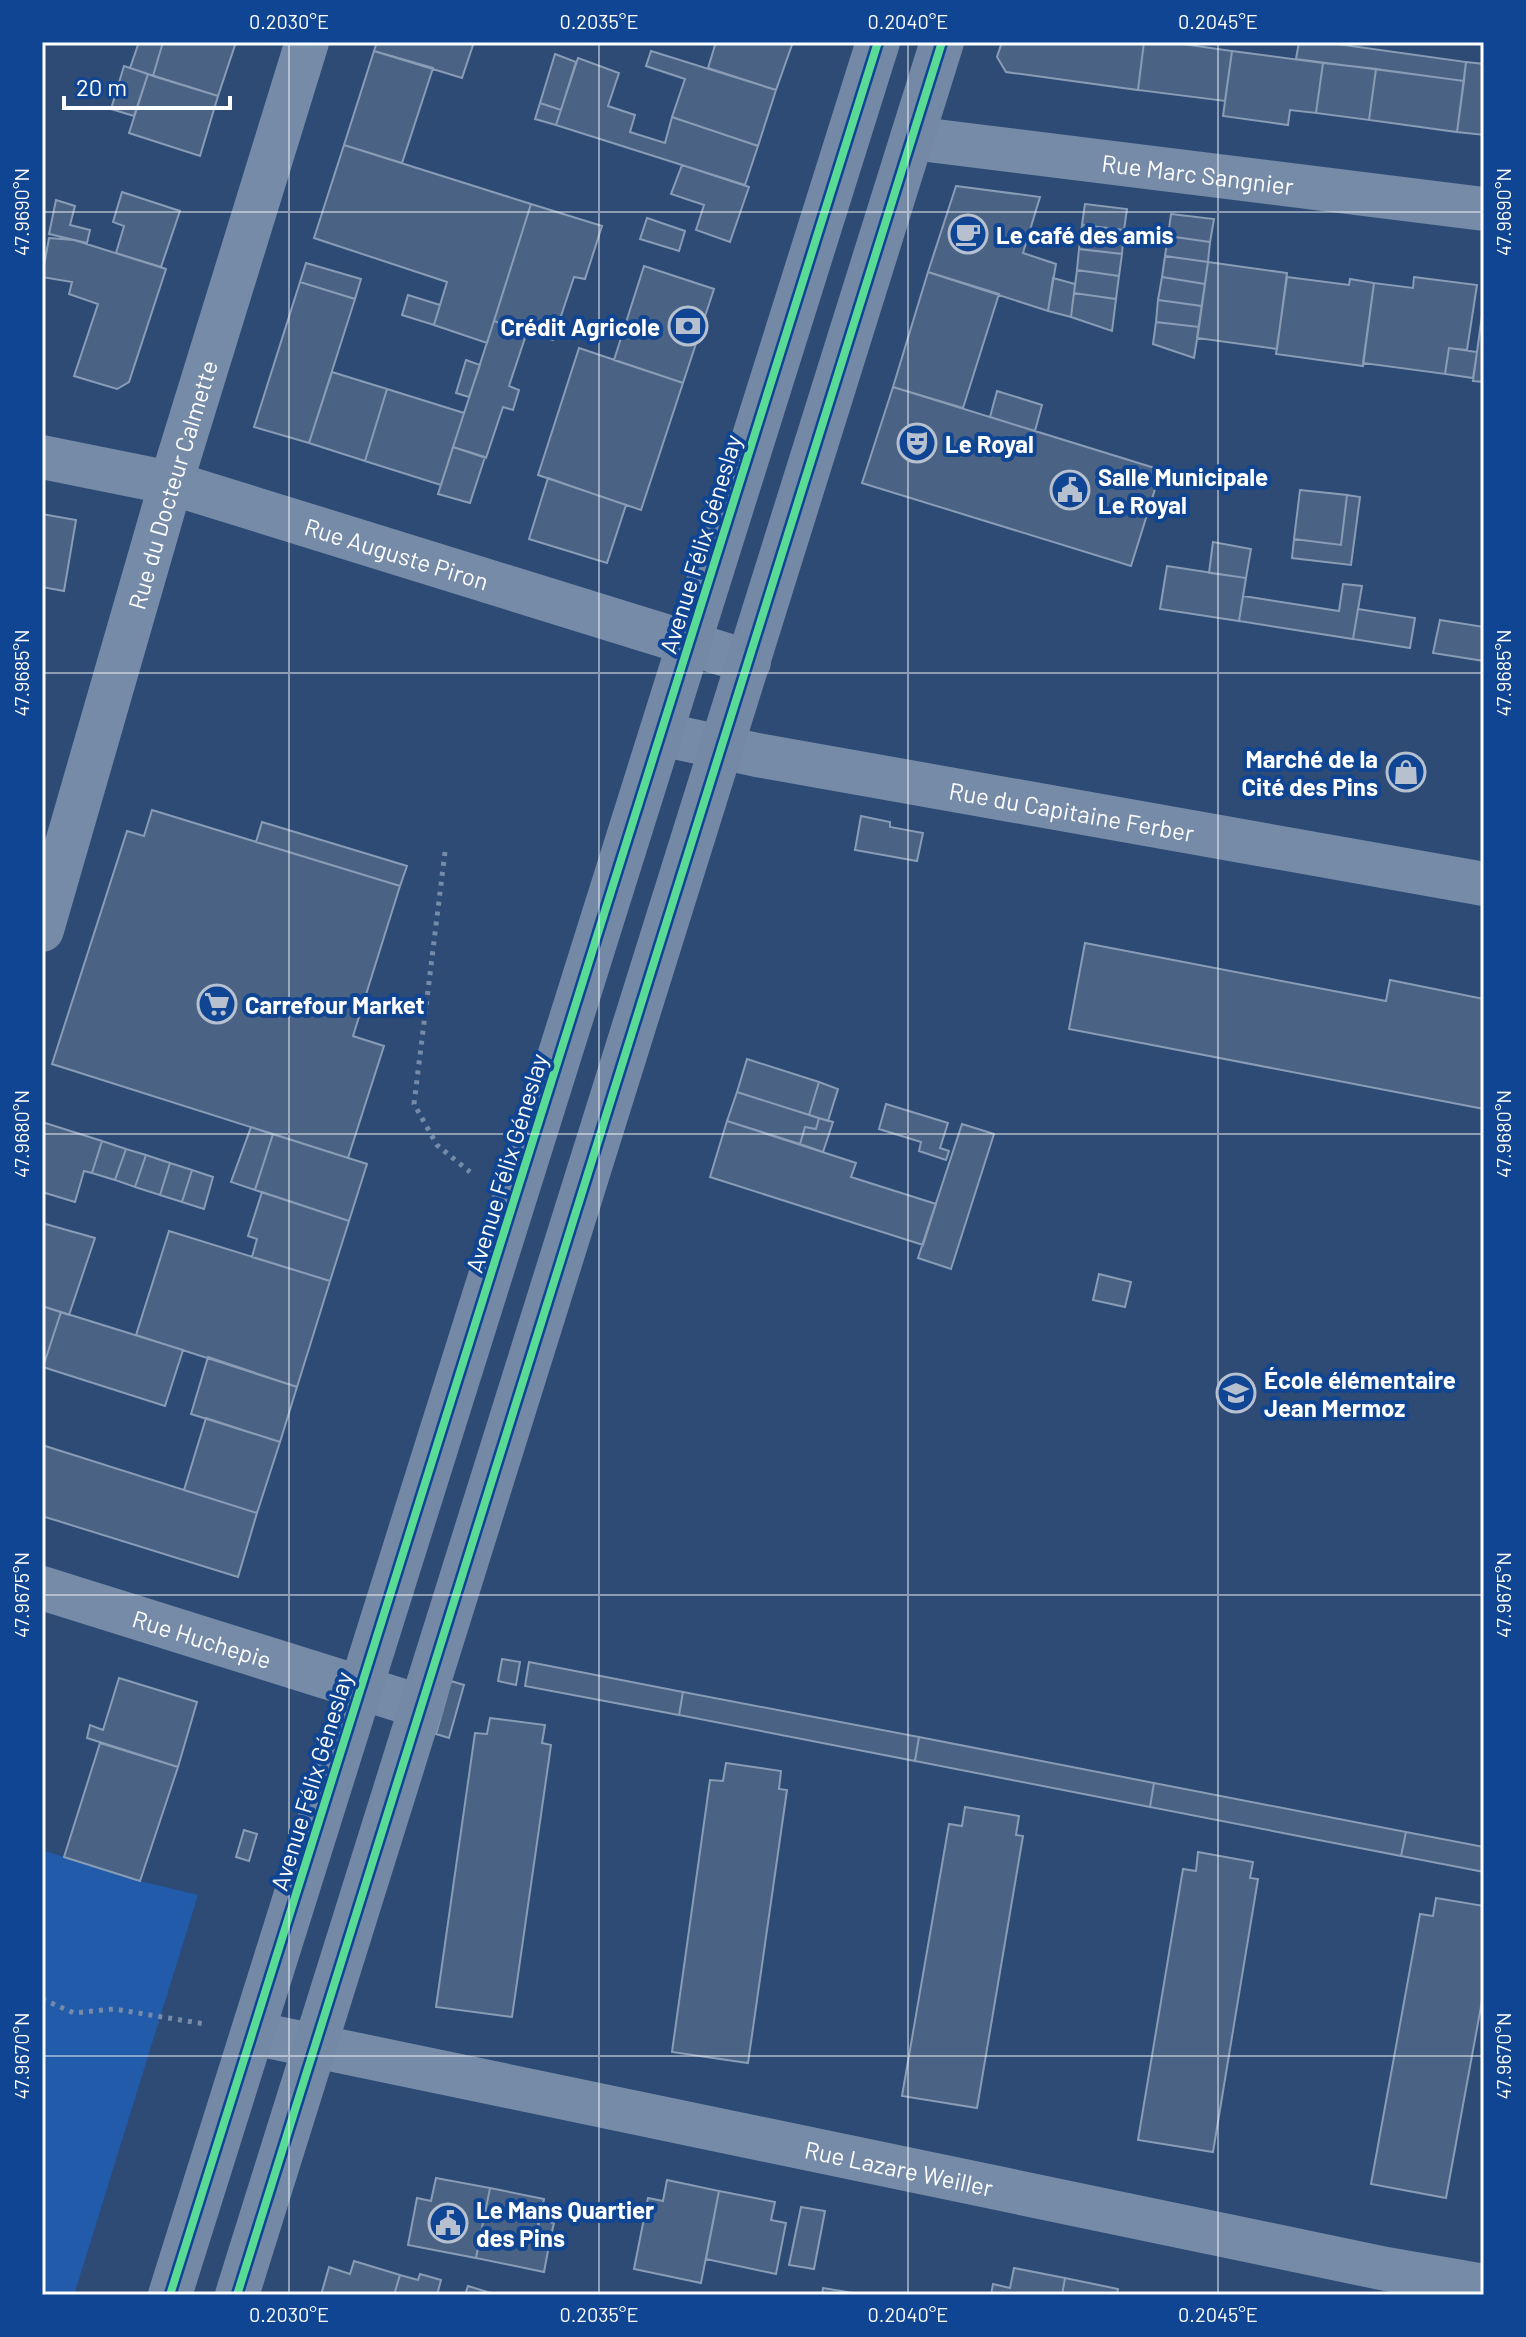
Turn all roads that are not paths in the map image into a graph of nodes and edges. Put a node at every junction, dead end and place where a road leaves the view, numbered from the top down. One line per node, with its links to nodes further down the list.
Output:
1 (307, 42): 7 (street, Rue du Docteur Calmette)
2 (878, 42): 8 (main road, Avenue Félix Géneslay)
3 (942, 42): 4 (main road)
4 (912, 138): 5 (street, Rue Marc Sangnier); 9 (main road)
5 (1484, 209)
6 (42, 457): 7 (street, Rue Auguste Piron)
7 (171, 483): 8 (street, Rue Auguste Piron); 13 (street, Rue du Docteur Calmette)
8 (690, 644): 9 (street, Rue Auguste Piron); 10 (main road, Avenue Félix Géneslay)
9 (749, 662): 11 (main road)
10 (661, 734): 11 (street, Rue du Capitaine Ferber); 15 (main road, Avenue Félix Géneslay)
11 (722, 747): 12 (street, Rue du Capitaine Ferber); 16 (main road)
12 (1484, 884)
13 (42, 930)
14 (42, 1588): 15 (street, Rue Huchepie)
15 (361, 1687): 16 (street, Rue Huchepie); 17 (main road, Avenue Félix Géneslay)
16 (422, 1707): 18 (main road)
17 (253, 2033): 18 (street, Rue Lazare Weiller); 21 (main road, Avenue Félix Géneslay)
18 (315, 2047): 19 (street, Rue Lazare Weiller); 22 (main road)
19 (1383, 2282): 20 (street, Rue Lazare Weiller)
20 (1484, 2286)
21 (170, 2295)
22 (237, 2295)

